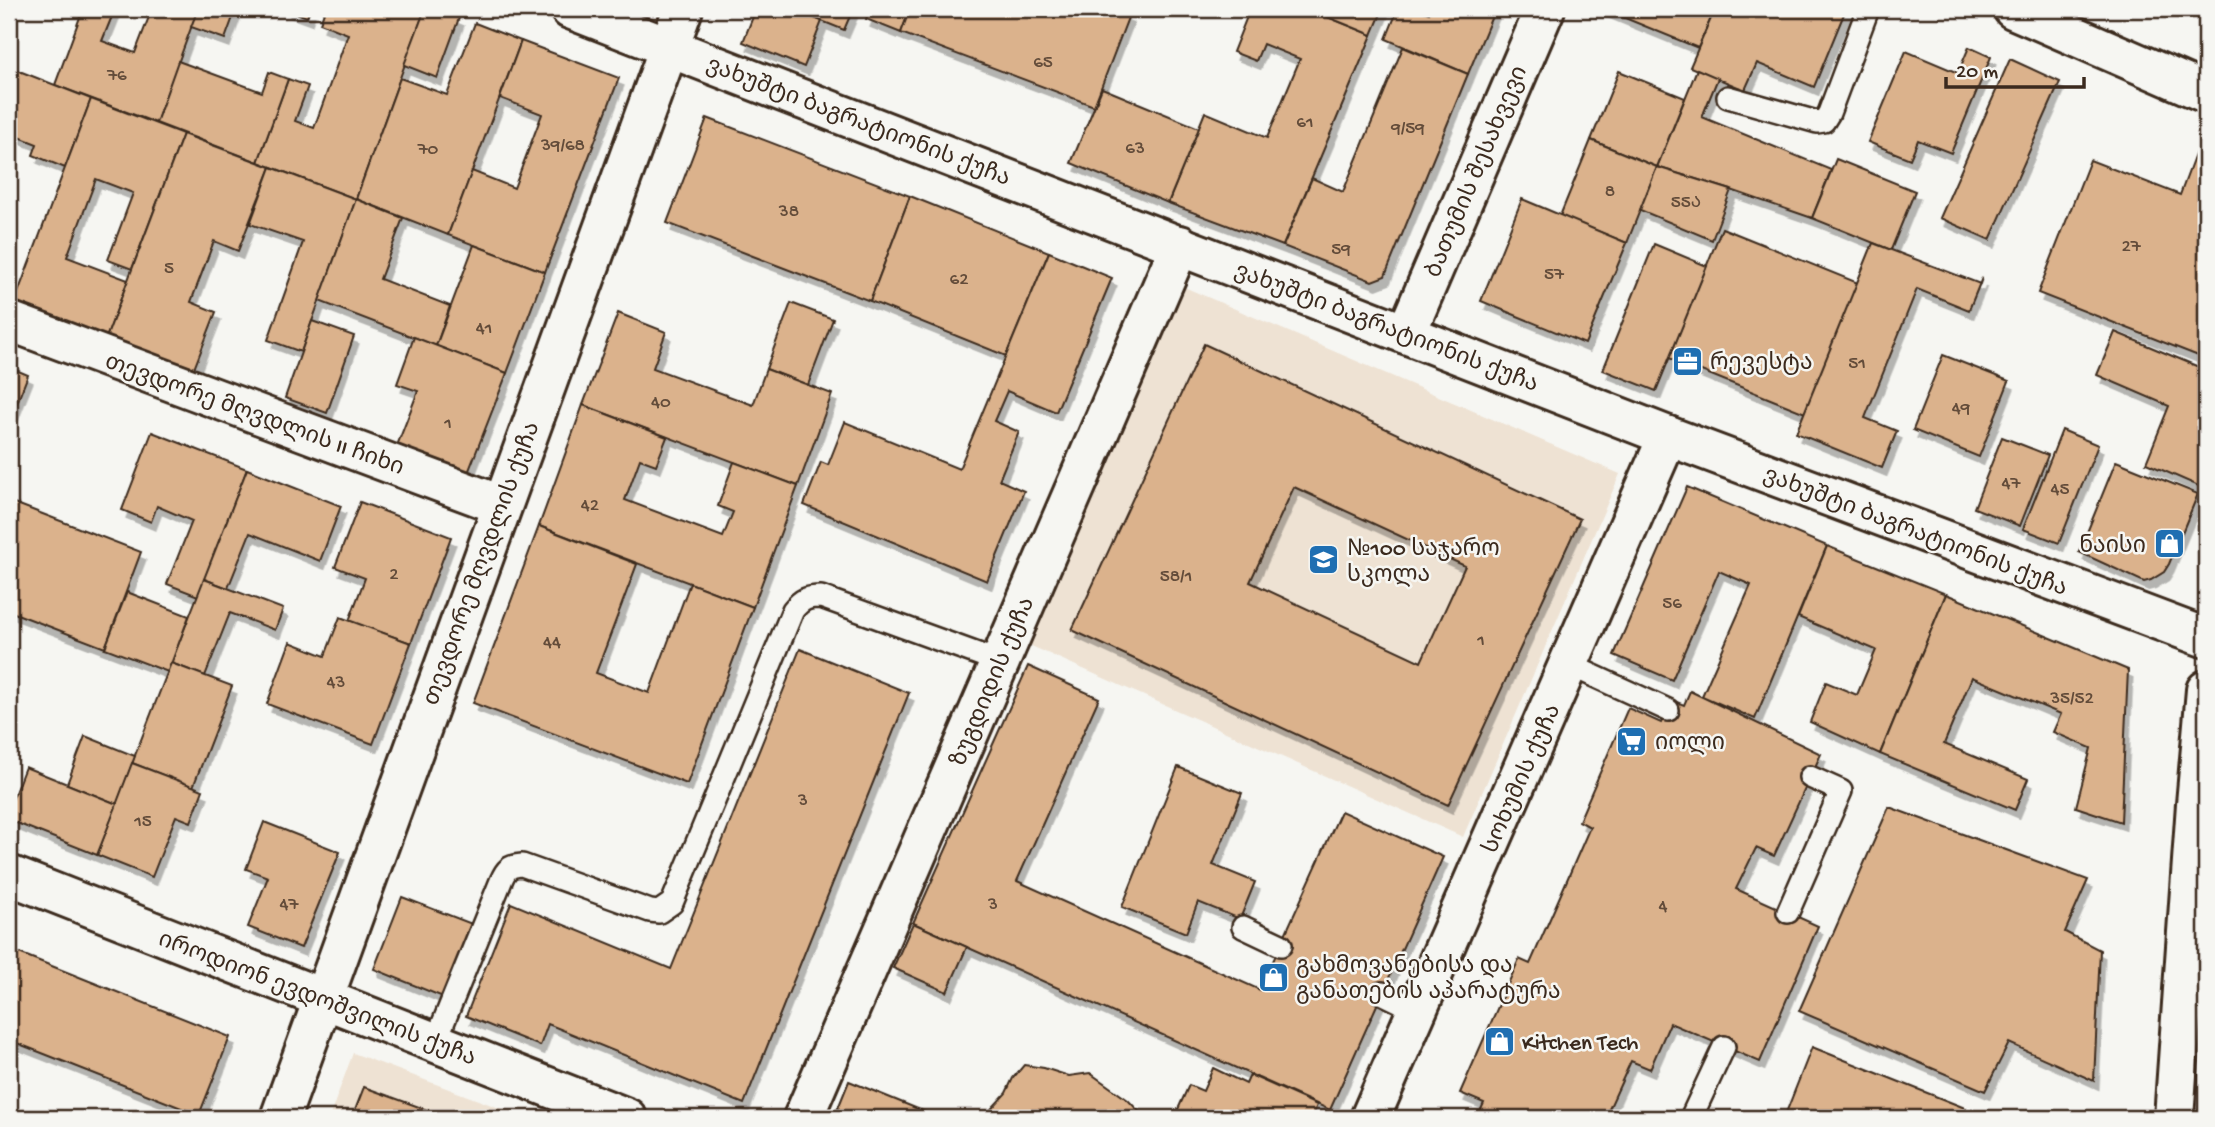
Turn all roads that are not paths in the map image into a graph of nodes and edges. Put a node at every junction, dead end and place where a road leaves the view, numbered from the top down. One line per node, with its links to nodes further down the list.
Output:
1 (570, 9): 6 (street, ვახუშტი ბაგრატიონის ქუჩა)
2 (683, 9): 6 (street, თევდორე მღვდლის ქუჩა)
3 (1545, 9): 11 (street, ბათუმის შესახვევი)
4 (1868, 9): 8 (lane)
5 (2013, 9): 7 (street)
6 (670, 46): 9 (street, ვახუშტი ბაგრატიონის ქუჩა); 13 (street, თევდორე მღვდლის ქუჩა)
7 (2206, 93)
8 (1728, 97)
9 (1180, 245): 11 (street, ვახუშტი ბაგრატიონის ქუჩა); 15 (street, ზუგდიდის ქუჩა)
10 (9, 321): 13 (street, თევდორე მღვდლის II ჩიხი)
11 (1406, 334): 12 (street, ვახუშტი ბაგრატიონის ქუჩა)
12 (1668, 436): 14 (street, ვახუშტი ბაგრატიონის ქუჩა); 16 (street, სოხუმის ქუჩა)
13 (501, 505): 25 (street, თევდორე მღვდლის ქუჩა)
14 (2206, 638)
15 (1000, 662): 27 (lane); 31 (street, ზუგდიდის ქუჩა)
16 (1570, 665): 18 (lane); 26 (street, სოხუმის ქუჩა)
17 (2206, 690): 34 (street)
18 (1668, 710)
19 (1810, 778): 21 (lane)
20 (9, 875): 25 (street, იროდიონ ევდოშვილის ქუჩა)
21 (1788, 912)
22 (1243, 927): 23 (lane)
23 (1281, 945)
24 (1382, 993): 26 (lane)
25 (323, 999): 27 (street, იროდიონ ევდოშვილის ქუჩა); 29 (street, თევდორე მღვდლის ქუჩა)
26 (1418, 1010): 32 (street, სოხუმის ქუჩა)
27 (435, 1043): 30 (street, იროდიონ ევდოშვილის ქუჩა)
28 (1724, 1047): 33 (lane)
29 (280, 1118)
30 (627, 1118)
31 (803, 1118)
32 (1370, 1118)
33 (1691, 1118)
34 (2174, 1118)

